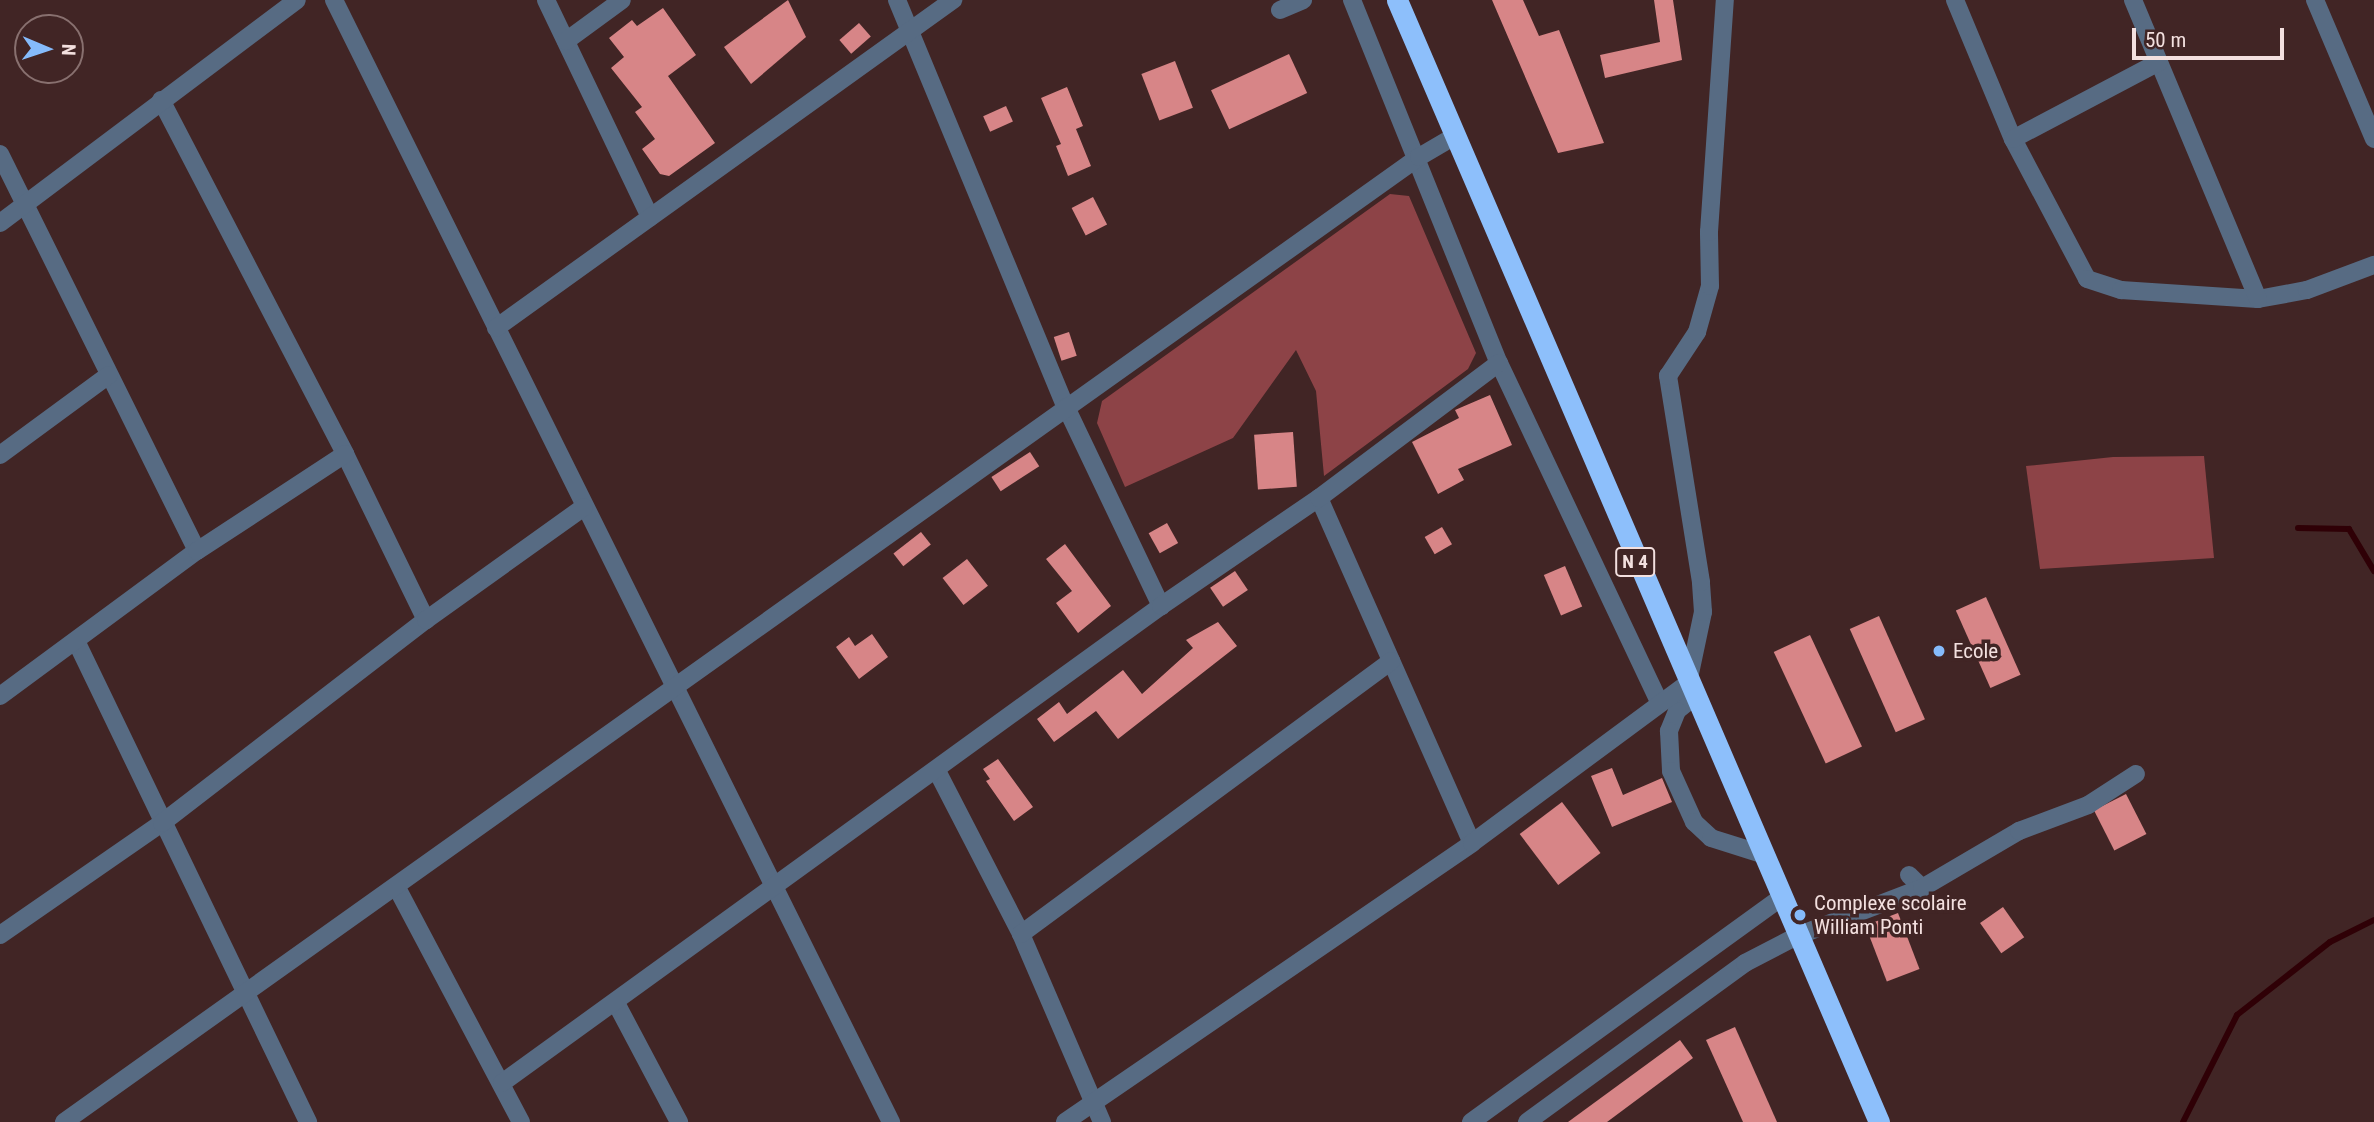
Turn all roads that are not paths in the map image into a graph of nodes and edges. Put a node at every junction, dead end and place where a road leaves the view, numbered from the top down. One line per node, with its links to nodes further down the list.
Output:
1 (298, 0): 18 (street)
2 (334, 0): 29 (street)
3 (546, 0): 16 (street)
4 (622, 0): 16 (street)
5 (897, 0): 15 (street)
6 (953, 0): 15 (street)
7 (1303, 0): 14 (street)
8 (1352, 0): 23 (street)
9 (1397, 0): 19 (highway, N 4)
10 (1725, 0): 43 (street)
11 (1955, 0): 20 (street)
12 (2133, 0): 17 (street)
13 (2315, 0): 21 (street)
14 (1280, 10)
15 (910, 31): 25 (street); 32 (street)
16 (566, 41): 25 (street)
17 (2159, 62): 20 (street); 28 (street)
18 (160, 100): 24 (street); 33 (street)
19 (1455, 136): 23 (street); 43 (highway, N 4)
20 (2013, 139): 28 (street)
21 (2374, 139)
22 (0, 154): 24 (street)
23 (1419, 157): 30 (street); 32 (street)
24 (27, 205): 26 (street); 31 (street)
25 (650, 217): 29 (street)
26 (0, 223)
27 (2374, 265): 28 (street)
28 (2258, 299)
29 (496, 328): 36 (street)
30 (1499, 363): 35 (street); 45 (street)
31 (109, 375): 34 (street); 37 (street)
32 (1066, 407): 38 (street); 42 (street)
33 (345, 454): 37 (street); 39 (street)
34 (0, 455)
35 (1319, 498): 38 (street); 41 (street)
36 (584, 507): 39 (street); 42 (street)
37 (197, 551): 40 (street)
38 (1161, 606): 46 (street)
39 (426, 620): 48 (street)
40 (76, 643): 44 (street); 48 (street)
41 (1391, 661): 49 (street); 54 (street)
42 (673, 688): 51 (street); 52 (street)
43 (1691, 690): 45 (street); 50 (highway, N 4); 50 (street)
44 (0, 696)
45 (1659, 702): 49 (street)
46 (937, 771): 52 (street); 54 (street)
47 (2136, 774): 56 (street)
48 (162, 823): 55 (street); 57 (street)
49 (1472, 843): 60 (street)
50 (1765, 855): 53 (highway, N 4)
51 (396, 886): 57 (street); 59 (street)
52 (774, 887): 58 (street); 65 (street)
53 (1783, 896): 56 (highway, N 4); 68 (street)
54 (1020, 934): 60 (street)
55 (0, 935)
56 (1797, 936): 69 (street); 70 (highway, N 4)
57 (247, 996): 61 (street); 62 (street)
58 (616, 1003): 59 (street); 64 (street)
59 (502, 1083): 63 (street)
60 (1092, 1103): 66 (street); 67 (street)
61 (64, 1122)
62 (308, 1122)
63 (521, 1122)
64 (679, 1122)
65 (891, 1122)
66 (1065, 1122)
67 (1102, 1122)
68 (1471, 1122)
69 (1527, 1122)
70 (1878, 1122)

